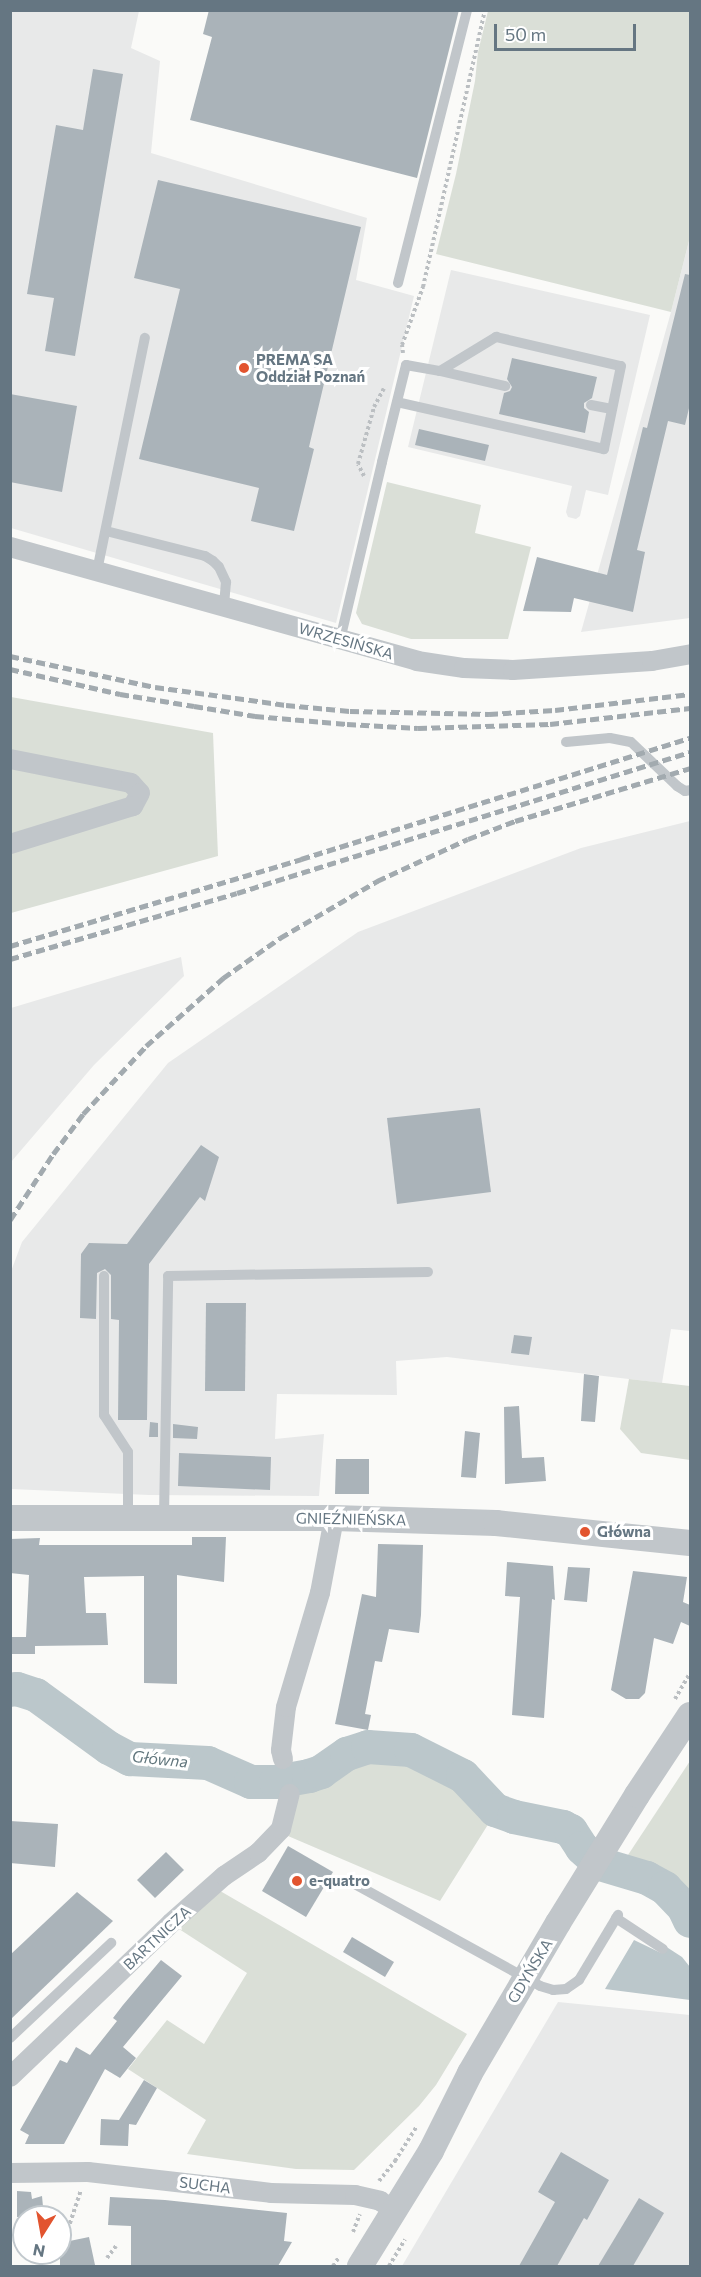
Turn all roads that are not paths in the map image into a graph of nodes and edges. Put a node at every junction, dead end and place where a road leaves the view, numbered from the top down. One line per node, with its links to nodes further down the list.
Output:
1 (467, 10): 2 (lane)
2 (398, 283)
3 (145, 338): 9 (lane)
4 (440, 371): 5 (lane); 6 (lane); 8 (lane)
5 (506, 386)
6 (397, 402): 8 (lane); 13 (lane)
7 (591, 405): 8 (lane)
8 (612, 410)
9 (106, 531): 11 (lane); 12 (lane)
10 (10, 547): 11 (street, WRZESIŃSKA)
11 (97, 571): 12 (street, WRZESIŃSKA)
12 (224, 606): 13 (street, WRZESIŃSKA)
13 (340, 640): 14 (street, WRZESIŃSKA)
14 (690, 654)
15 (566, 742): 17 (lane)
16 (10, 759): 18 (street)
17 (690, 790)
18 (10, 844)
19 (428, 1272): 22 (lane)
20 (104, 1276): 21 (lane)
21 (128, 1517): 22 (street, GNIEŹNIEŃSKA); 23 (street, GNIEŹNIEŃSKA)
22 (164, 1517): 24 (street, GNIEŹNIEŃSKA)
23 (10, 1518)
24 (334, 1518): 25 (street, GNIEŹNIEŃSKA); 27 (street)
25 (690, 1543)
26 (690, 1715): 32 (street, GDYŃSKA)
27 (283, 1759)
28 (290, 1794): 34 (street, BARTNICZA)
29 (353, 1882): 32 (lane)
30 (111, 1943): 33 (lane)
31 (663, 1949): 32 (lane)
32 (526, 1978): 36 (street, GDYŃSKA)
33 (10, 2038)
34 (10, 2077)
35 (10, 2173): 36 (street, SUCHA)
36 (396, 2211): 37 (street, GDYŃSKA)
37 (382, 2234): 38 (street, GDYŃSKA); 39 (street, GDYŃSKA)
38 (360, 2266)
39 (367, 2266)

